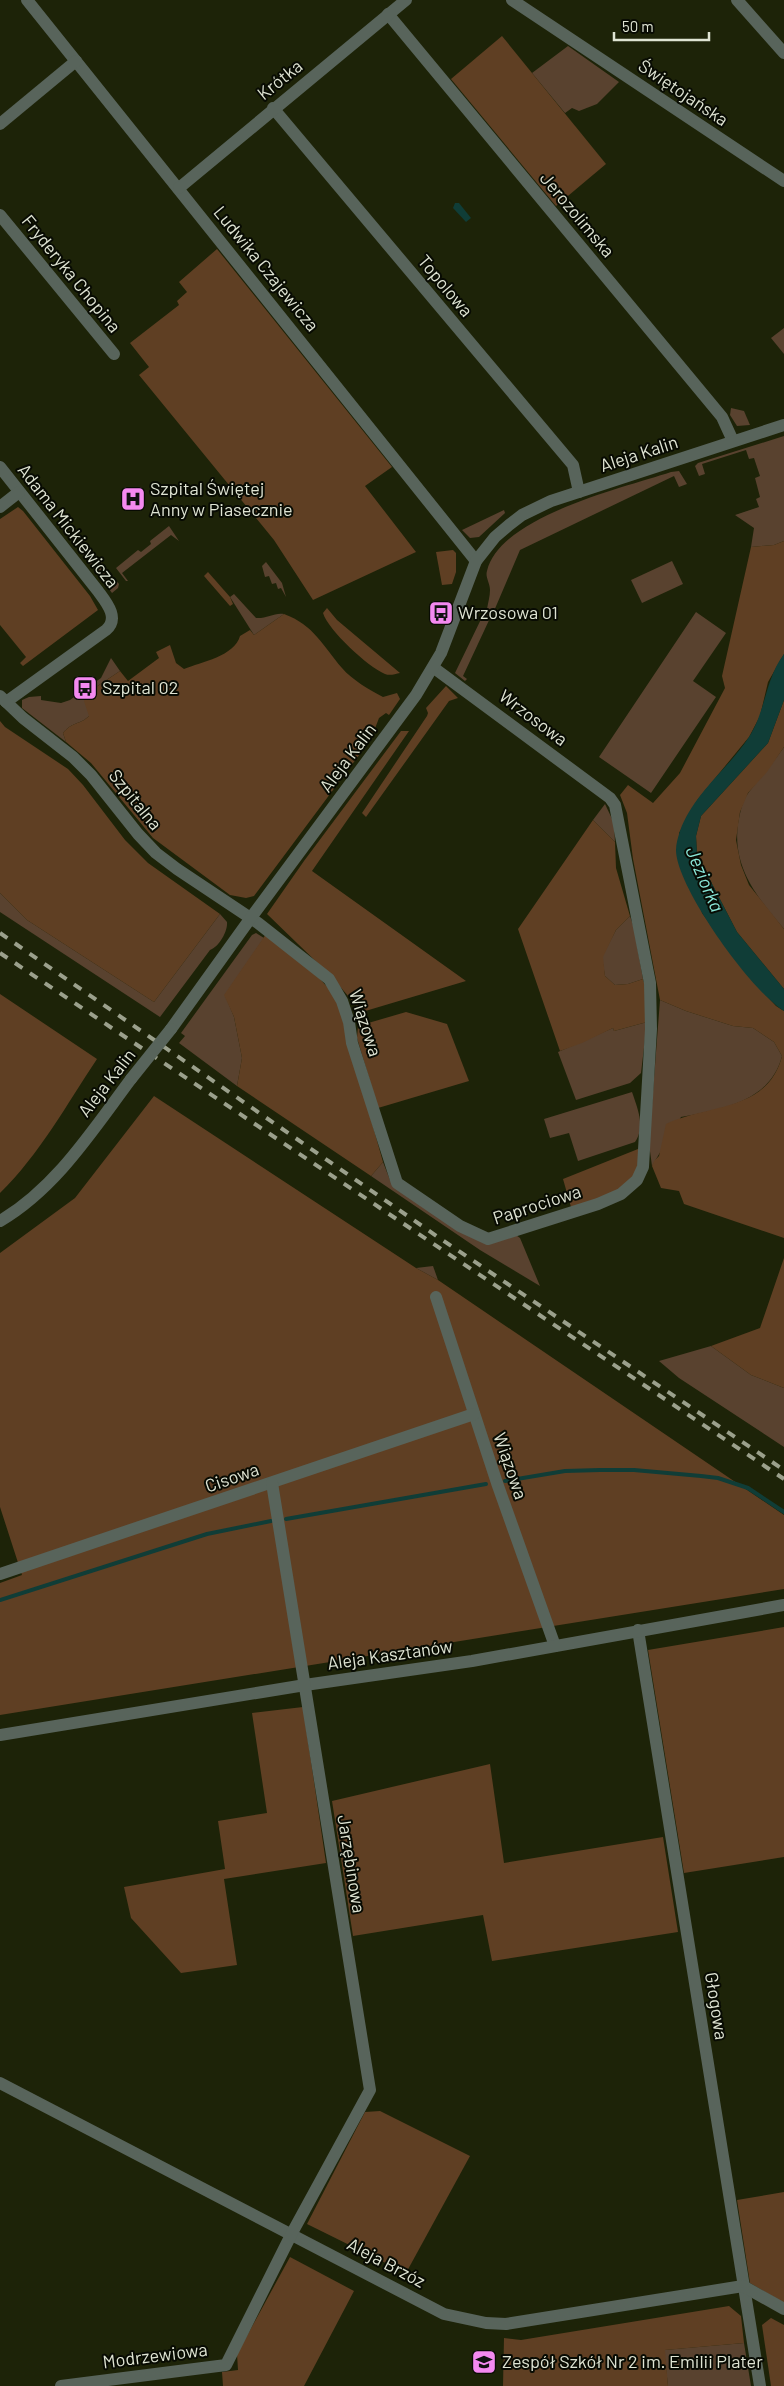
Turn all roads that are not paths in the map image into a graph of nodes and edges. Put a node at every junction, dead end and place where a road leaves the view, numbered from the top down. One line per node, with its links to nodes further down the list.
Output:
1 (27, 0): 7 (street, Ludwika Czajewicza)
2 (406, 0): 5 (street, Krótka)
3 (512, 0): 10 (street, Świętojańska)
4 (737, 0): 6 (street)
5 (388, 14): 8 (street, Krótka); 15 (street, Jerozolimska)
6 (784, 53)
7 (76, 62): 9 (street); 11 (street, Ludwika Czajewicza)
8 (273, 108): 11 (street, Krótka); 18 (street, Topolowa)
9 (0, 124)
10 (784, 181)
11 (179, 188): 20 (street, Ludwika Czajewicza)
12 (0, 215): 13 (street, Fryderyka Chopina)
13 (114, 354)
14 (784, 425): 15 (street, Aleja Kalin)
15 (733, 441): 18 (street, Aleja Kalin)
16 (0, 467): 17 (street, Adama Mickiewicza)
17 (19, 492): 19 (street); 22 (street, Adama Mickiewicza)
18 (579, 492): 20 (street, Aleja Kalin)
19 (0, 507)
20 (476, 561): 21 (street, Aleja Kalin)
21 (434, 668): 23 (street, Aleja Kalin); 25 (street, Wrzosowa)
22 (3, 699): 23 (street, Szpitalna)
23 (250, 919): 24 (street, Wiązowa); 26 (street, Aleja Kalin, bridge)
24 (394, 1176): 25 (street, Paprociowa)
25 (621, 1194)
26 (0, 1221)
27 (436, 1296): 28 (street, Wiązowa)
28 (474, 1414): 29 (street, Cisowa); 33 (street, Wiązowa)
29 (272, 1483): 30 (street, Cisowa); 34 (street, Jarzębinowa)
30 (0, 1574)
31 (784, 1605): 32 (street, Aleja Kasztanów)
32 (638, 1630): 33 (street, Aleja Kasztanów); 38 (street, Głogowa)
33 (555, 1646): 34 (street, Aleja Kasztanów)
34 (305, 1685): 35 (street, Aleja Kasztanów); 37 (street, Jarzębinowa)
35 (0, 1735)
36 (0, 2083): 37 (street, Aleja Brzóz)
37 (292, 2233): 38 (street, Aleja Brzóz); 40 (street, Modrzewiowa)
38 (743, 2286): 39 (street); 41 (street, Głogowa)
39 (784, 2309)
40 (61, 2386)
41 (760, 2386)

